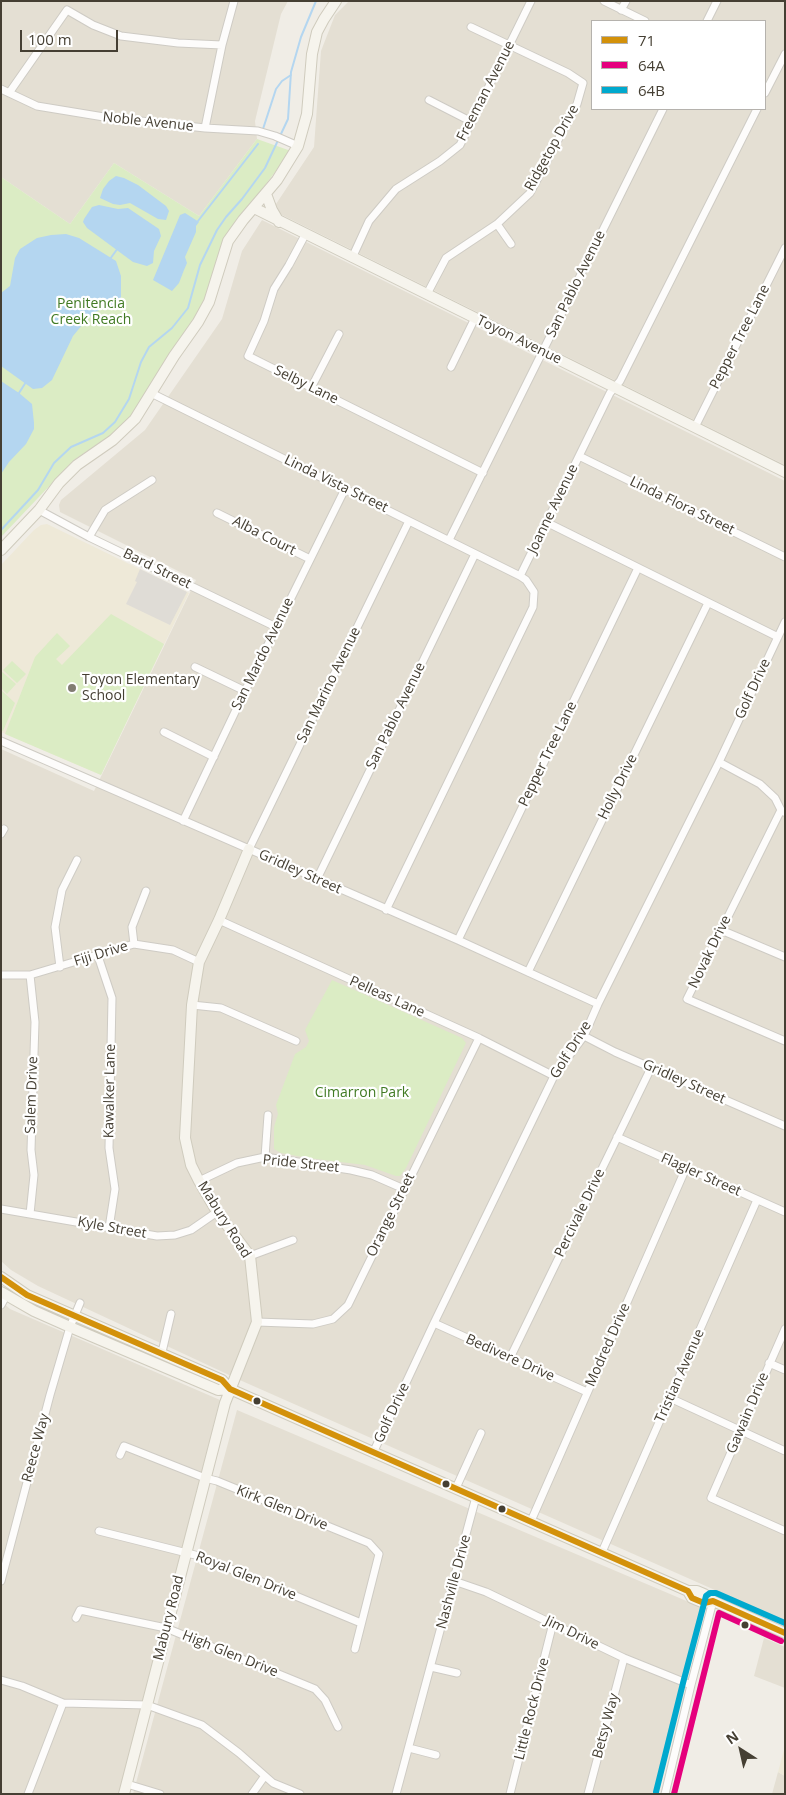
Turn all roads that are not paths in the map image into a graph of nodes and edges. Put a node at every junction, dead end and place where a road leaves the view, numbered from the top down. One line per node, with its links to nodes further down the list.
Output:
1 (234, 1): 11 (street)
2 (336, 1): 21 (street)
3 (531, 1): 12 (street, Freeman Avenue)
4 (604, 1): 7 (street)
5 (626, 1): 7 (street)
6 (717, 1): 9 (street)
7 (622, 10): 8 (street)
8 (643, 20)
9 (708, 20)
10 (472, 27): 12 (street)
11 (222, 45): 14 (street); 20 (street)
12 (509, 46): 19 (street, Freeman Avenue); 25 (street, Ridgetop Drive)
13 (785, 54): 15 (street)
14 (4, 91): 20 (street, Noble Avenue)
15 (766, 91)
16 (429, 100): 19 (street)
17 (662, 110): 33 (street, San Pablo Avenue)
18 (756, 110): 35 (street, Joanne Avenue)
19 (472, 122): 29 (street, Freeman Avenue)
20 (205, 128): 21 (street, Noble Avenue)
21 (298, 146): 22 (street)
22 (266, 194): 23 (street); 24 (street)
23 (254, 208): 24 (street, Toyon Avenue); 37 (street)
24 (280, 223): 26 (street, Toyon Avenue)
25 (497, 224): 27 (street); 30 (street, Ridgetop Drive)
26 (305, 235): 29 (street, Toyon Avenue); 36 (street, Selby Lane)
27 (511, 244)
28 (785, 248): 38 (street, Pepper Tree Lane)
29 (352, 258): 30 (street, Toyon Avenue)
30 (427, 294): 31 (street, Toyon Avenue)
31 (475, 318): 33 (street, Toyon Avenue); 34 (street)
32 (339, 334): 36 (street)
33 (542, 351): 35 (street, Toyon Avenue); 41 (street, San Pablo Avenue)
34 (451, 367)
35 (615, 387): 38 (street, Toyon Avenue); 39 (street, Joanne Avenue)
36 (312, 388): 41 (street, Selby Lane)
37 (151, 393): 43 (street, Linda Vista Street); 44 (street)
38 (695, 427): 40 (street, Toyon Avenue)
39 (579, 456): 47 (street, Joanne Avenue); 52 (street, Linda Flora Street)
40 (785, 472)
41 (483, 473): 49 (street, San Pablo Avenue)
42 (152, 480): 48 (street)
43 (345, 489): 46 (street, Linda Vista Street); 53 (street, San Mardo Avenue)
44 (39, 510): 48 (street, Bard Street); 50 (street)
45 (217, 512): 53 (street, Alba Court)
46 (409, 521): 49 (street, Linda Vista Street); 68 (street, San Marino Avenue)
47 (546, 522): 54 (street); 55 (street, Joanne Avenue)
48 (89, 537): 58 (street, Bard Street)
49 (449, 540): 51 (street, Linda Vista Street)
50 (1, 550)
51 (475, 554): 55 (street, Linda Vista Street); 70 (street, San Pablo Avenue)
52 (785, 557)
53 (310, 559): 58 (street, San Mardo Avenue)
54 (638, 568): 56 (street); 75 (street, Pepper Tree Lane)
55 (520, 576): 72 (street)
56 (708, 603): 59 (street); 81 (street, Holly Drive)
57 (785, 622): 59 (street, Golf Drive)
58 (276, 627): 61 (street, San Mardo Avenue)
59 (778, 637): 65 (street, Golf Drive)
60 (195, 667): 61 (street)
61 (245, 691): 64 (street, San Mardo Avenue)
62 (164, 732): 64 (street)
63 (1, 740): 67 (street, Gridley Street)
64 (214, 757): 67 (street, San Mardo Avenue)
65 (719, 762): 66 (street); 84 (street, Golf Drive)
66 (783, 811): 74 (street, Novak Drive)
67 (184, 821): 68 (street, Gridley Street)
68 (249, 850): 70 (street, Gridley Street); 73 (street, Mabury Road)
69 (77, 860): 80 (street)
70 (317, 879): 72 (street, Gridley Street)
71 (146, 891): 76 (street)
72 (386, 910): 75 (street, Gridley Street)
73 (219, 920): 79 (street, Mabury Road); 87 (street, Pelleas Lane)
74 (721, 930): 78 (street); 89 (street, Novak Drive)
75 (458, 940): 81 (street, Gridley Street)
76 (134, 944): 77 (street, Fiji Drive); 79 (street, Fiji Drive)
77 (98, 956): 80 (street, Fiji Drive); 104 (street, Kawalker Lane)
78 (785, 957)
79 (199, 962): 85 (street, Mabury Road)
80 (60, 967): 83 (street, Fiji Drive)
81 (528, 972): 84 (street, Gridley Street)
82 (1, 975): 83 (street, Fiji Drive)
83 (30, 975): 103 (street, Salem Drive)
84 (598, 1004): 86 (street, Golf Drive)
85 (192, 1005): 88 (street); 97 (street, Mabury Road)
86 (584, 1036): 90 (street, Gridley Street); 91 (street, Golf Drive)
87 (479, 1038): 91 (street, Pelleas Lane); 98 (street, Orange Street)
88 (296, 1041)
89 (785, 1041)
90 (651, 1068): 93 (street, Gridley Street); 94 (street, Percivale Drive)
91 (554, 1076): 113 (street, Golf Drive)
92 (268, 1115): 95 (street)
93 (785, 1126)
94 (617, 1137): 96 (street, Flagler Street); 117 (street, Percivale Drive)
95 (265, 1157): 97 (street, Pride Street); 98 (street, Pride Street)
96 (686, 1168): 99 (street, Flagler Street); 121 (street, Modred Drive)
97 (198, 1181): 101 (street, Mabury Road)
98 (404, 1189): 112 (street, Orange Street)
99 (757, 1200): 102 (street, Flagler Street); 122 (street, Tristian Avenue)
100 (1, 1209): 103 (street, Kyle Street)
101 (217, 1212): 104 (street, Kyle Street); 106 (street, Mabury Road)
102 (785, 1212)
103 (30, 1214): 104 (street, Kyle Street)
104 (109, 1228)
105 (293, 1240): 106 (street)
106 (250, 1256): 112 (street, Mabury Road)
107 (1, 1277): 111 (street)
108 (3, 1298): 114 (street)
109 (80, 1303): 111 (street, Reece Way)
110 (171, 1314): 116 (street)
111 (75, 1315): 114 (street, Reece Way); 116 (street)
112 (257, 1322): 120 (street, Mabury Road)
113 (434, 1323): 117 (street, Bedivere Drive); 126 (street, Golf Drive)
114 (70, 1327): 120 (street); 136 (street, Reece Way)
115 (785, 1329): 118 (street, Gawain Drive)
116 (162, 1352): 120 (street)
117 (510, 1358): 121 (street, Bedivere Drive)
118 (769, 1363): 119 (street); 123 (street, Gawain Drive)
119 (785, 1370)
120 (230, 1389): 126 (street); 128 (street, Mabury Road)
121 (587, 1392): 131 (street, Modred Drive)
122 (670, 1398): 123 (street); 135 (street, Tristian Avenue)
123 (740, 1431): 125 (street); 133 (street, Gawain Drive)
124 (481, 1433): 129 (street)
125 (785, 1451)
126 (373, 1453): 129 (street)
127 (120, 1455): 128 (street, Kirk Glen Drive)
128 (205, 1478): 134 (street, Mabury Road); 140 (street, Kirk Glen Drive)
129 (456, 1488): 130 (street)
130 (476, 1497): 131 (street); 137 (street, Nashville Drive)
131 (532, 1521): 135 (street)
132 (99, 1531): 134 (street, Royal Glen Drive)
133 (785, 1531)
134 (186, 1552): 140 (street, Royal Glen Drive); 142 (street, Mabury Road)
135 (602, 1552): 138 (street)
136 (1, 1581)
137 (454, 1581): 141 (street, Jim Drive); 146 (street, Nashville Drive)
138 (713, 1601): 143 (street); 149 (street)
139 (76, 1618): 142 (street, High Glen Drive)
140 (362, 1623): 144 (street)
141 (554, 1624): 145 (street, Jim Drive); 162 (street, Little Rock Drive)
142 (166, 1628): 151 (street, Mabury Road); 152 (street, High Glen Drive)
143 (785, 1633)
144 (355, 1649)
145 (624, 1658): 149 (street, Jim Drive); 163 (street, Betsy Way)
146 (431, 1667): 147 (street); 153 (street, Nashville Drive)
147 (457, 1673)
148 (1, 1680): 150 (street)
149 (691, 1685): 164 (street)
150 (63, 1703): 151 (street); 157 (street)
151 (147, 1705): 155 (street); 156 (street, Mabury Road)
152 (338, 1727)
153 (409, 1748): 154 (street); 161 (street, Nashville Drive)
154 (436, 1755)
155 (264, 1777): 159 (street); 160 (street)
156 (125, 1789): 158 (street)
157 (28, 1794)
158 (160, 1794)
159 (252, 1794)
160 (300, 1794)
161 (396, 1794)
162 (510, 1794)
163 (588, 1794)
164 (665, 1794)

